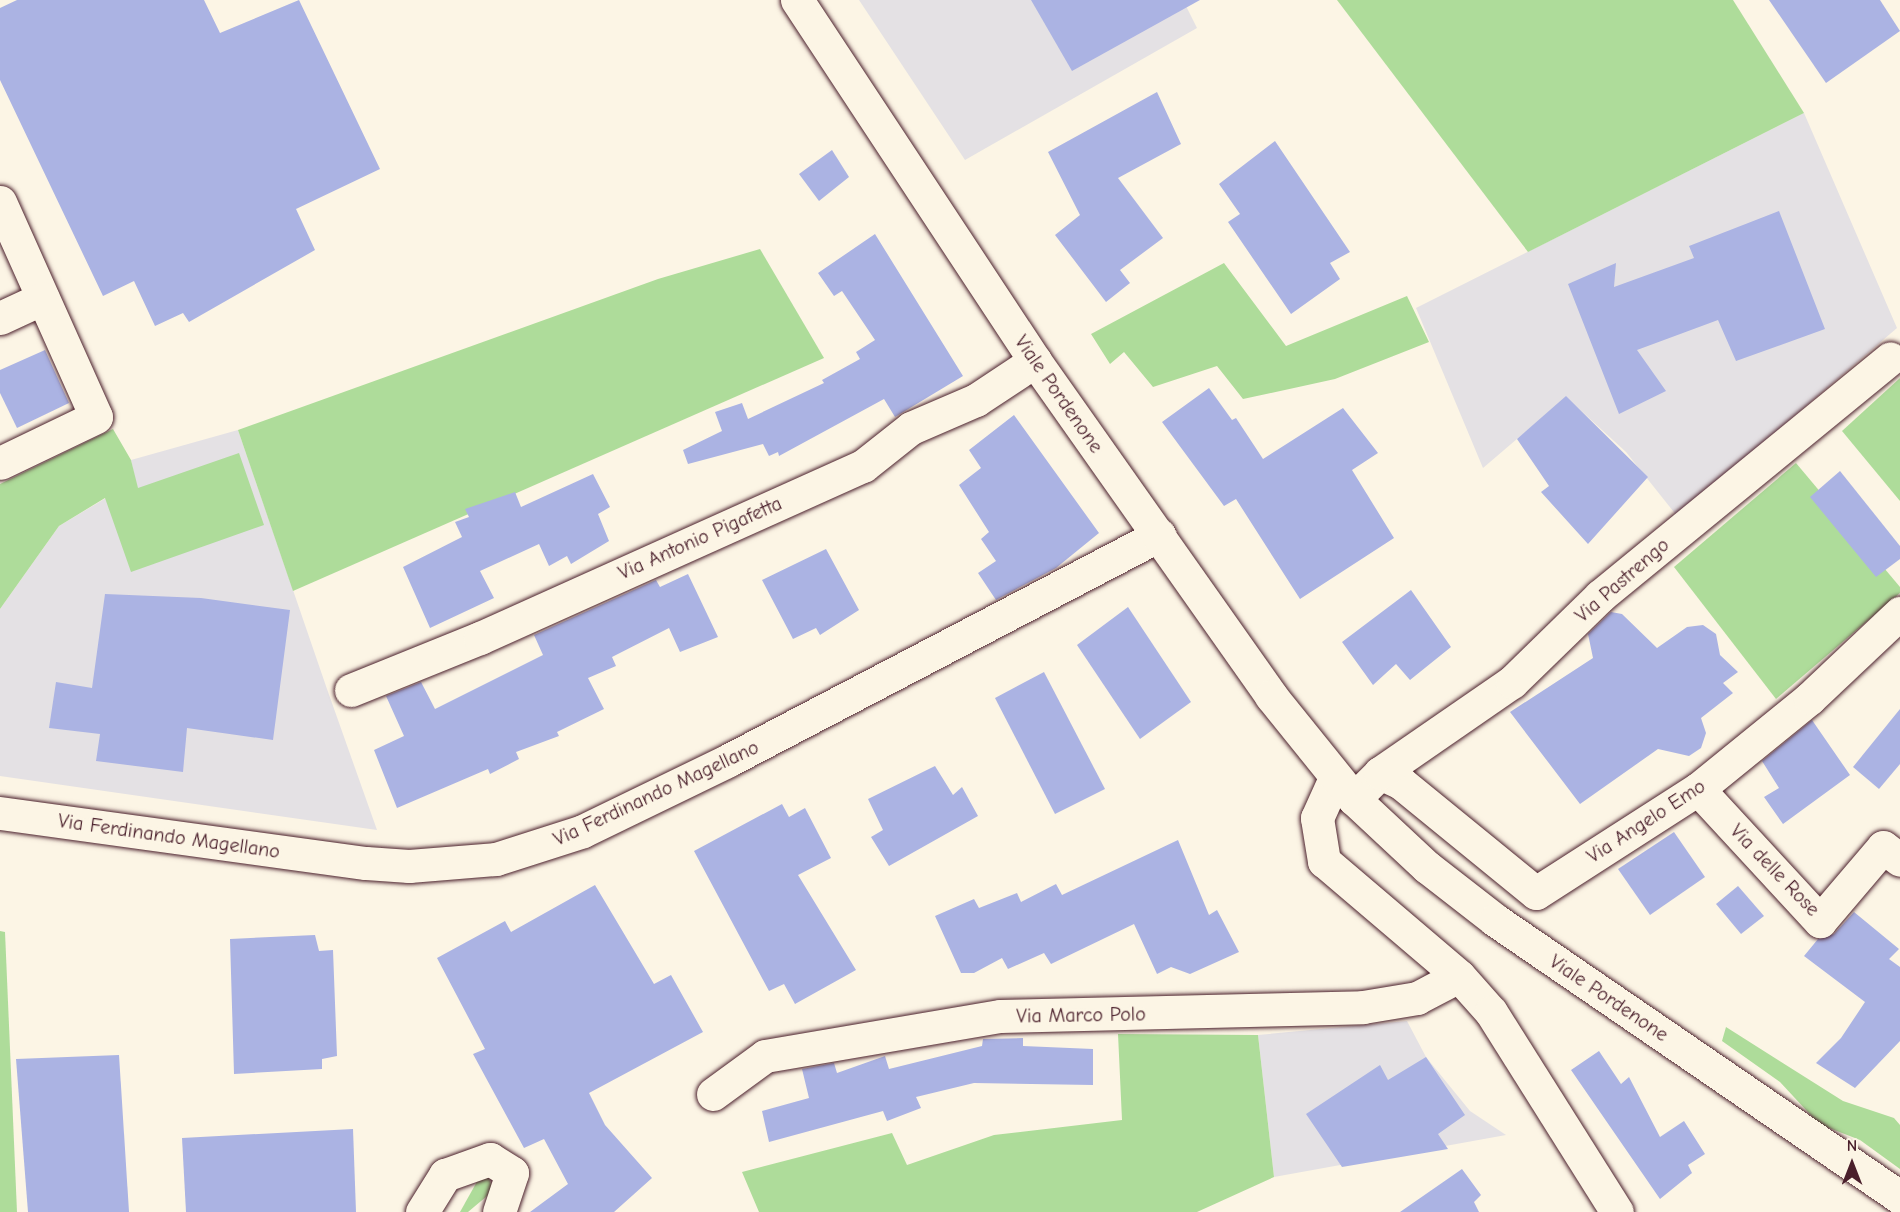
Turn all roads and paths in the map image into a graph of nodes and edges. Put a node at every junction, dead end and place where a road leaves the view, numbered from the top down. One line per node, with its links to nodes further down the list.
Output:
1 (797, 0): 6 (street, Viale Pordenone)
2 (0, 202): 3 (street)
3 (43, 298): 4 (street); 7 (street)
4 (0, 318)
5 (1890, 359): 11 (street, Via Pastrengo)
6 (1035, 361): 8 (street, Viale Pordenone); 10 (street, Via Antonio Pigafetta)
7 (0, 463)
8 (1160, 535): 12 (street, Viale Pordenone); 14 (street, Via Ferdinando Magellano)
9 (1900, 613): 13 (street, Via Angelo Emo)
10 (351, 690)
11 (1380, 773): 12 (street, Via Pastrengo); 13 (street, Via Angelo Emo)
12 (1344, 788): 16 (street); 18 (street, Viale Pordenone)
13 (1698, 789): 15 (street, Via delle Rose)
14 (0, 813)
15 (1900, 860)
16 (1459, 976): 17 (street, Via Marco Polo); 21 (street)
17 (713, 1094)
18 (1900, 1197)
19 (422, 1212): 20 (street)
20 (499, 1212)
21 (1617, 1212)

